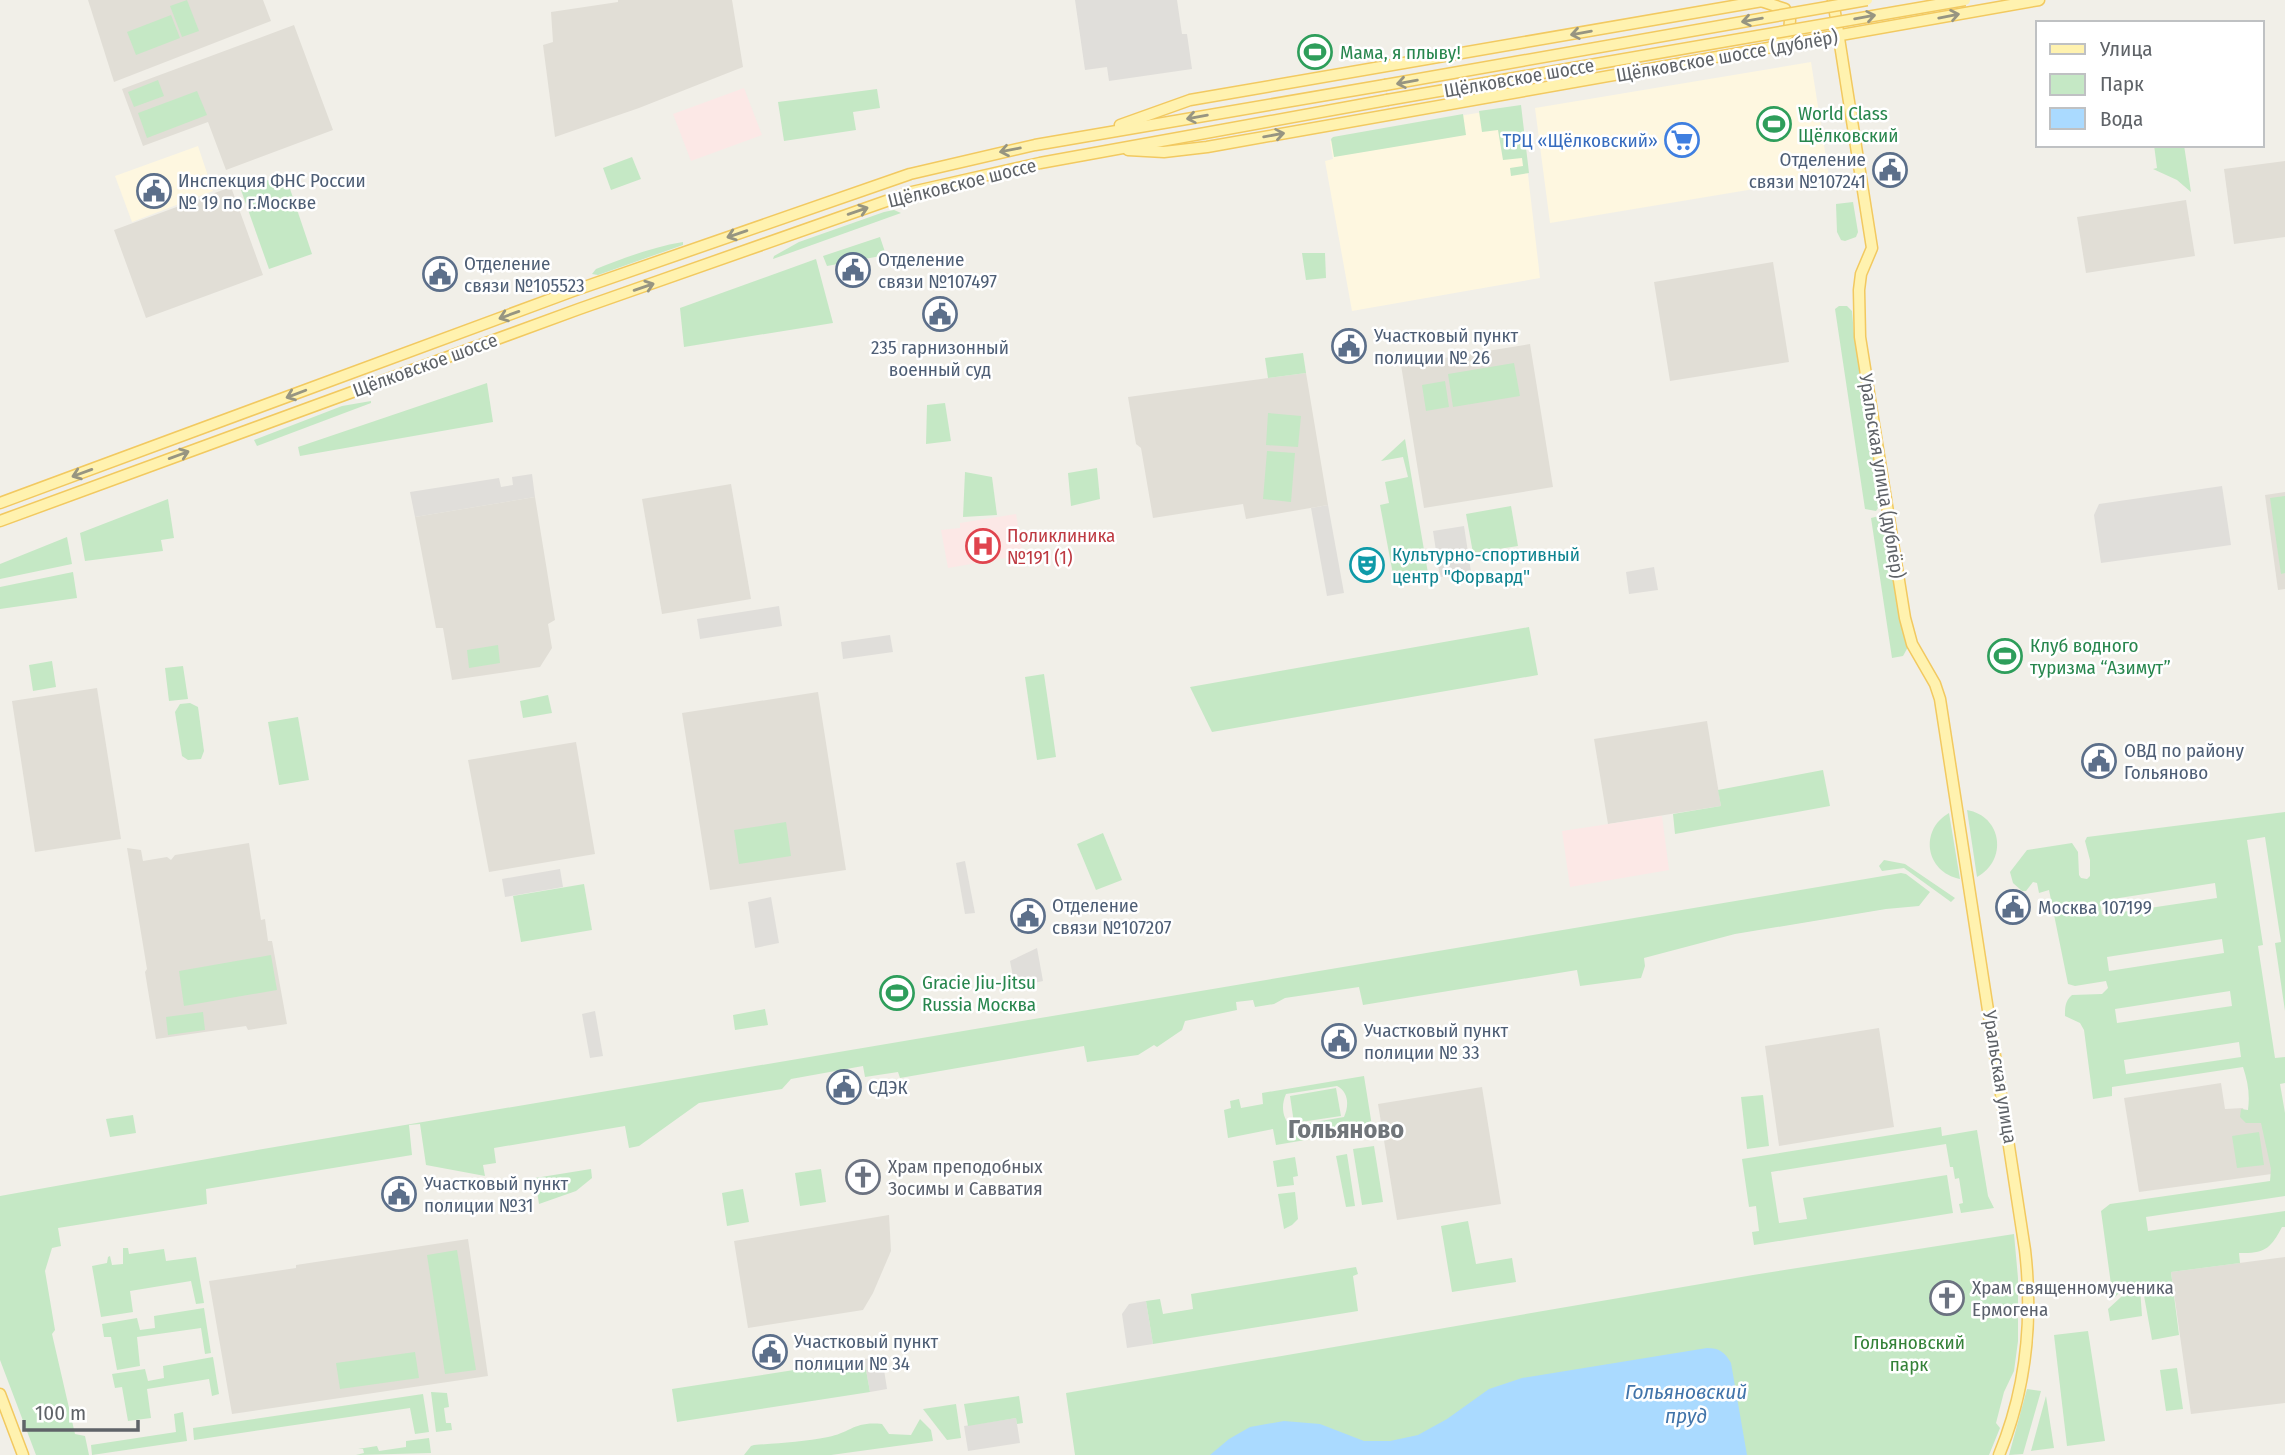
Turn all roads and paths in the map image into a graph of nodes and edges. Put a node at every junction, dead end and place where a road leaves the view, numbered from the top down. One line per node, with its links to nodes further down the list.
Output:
1 (1833, 0): 6 (main road)
2 (1867, 0): 8 (main road, Щёлковское шоссе, one-way to 8, bridge)
3 (1965, 0): 9 (main road, Щёлковское шоссе, one-way to 3, bridge)
4 (2039, 0): 6 (main road, Щёлковское шоссе (дублёр), one-way to 4)
5 (1765, 1): 7 (main road); 8 (main road, one-way to 8)
6 (1839, 36): 7 (main road, Щёлковское шоссе (дублёр)); 16 (main road, Уральская улица (дублёр))
7 (1772, 47): 9 (main road, Щёлковское шоссе (дублёр), one-way to 7)
8 (1086, 136): 10 (main road, Щёлковское шоссе, one-way to 10)
9 (1093, 153): 13 (main road, Щёлковское шоссе, one-way to 9)
10 (25, 494): 11 (main road); 12 (main road, Щёлковское шоссе)
11 (0, 497)
12 (0, 503)
13 (30, 510): 14 (main road, Щёлковское шоссе); 15 (main road)
14 (0, 521)
15 (0, 529)
16 (1940, 699): 19 (main road, Уральская улица)
17 (0, 1394): 18 (main road)
18 (23, 1455)
19 (1999, 1455)

